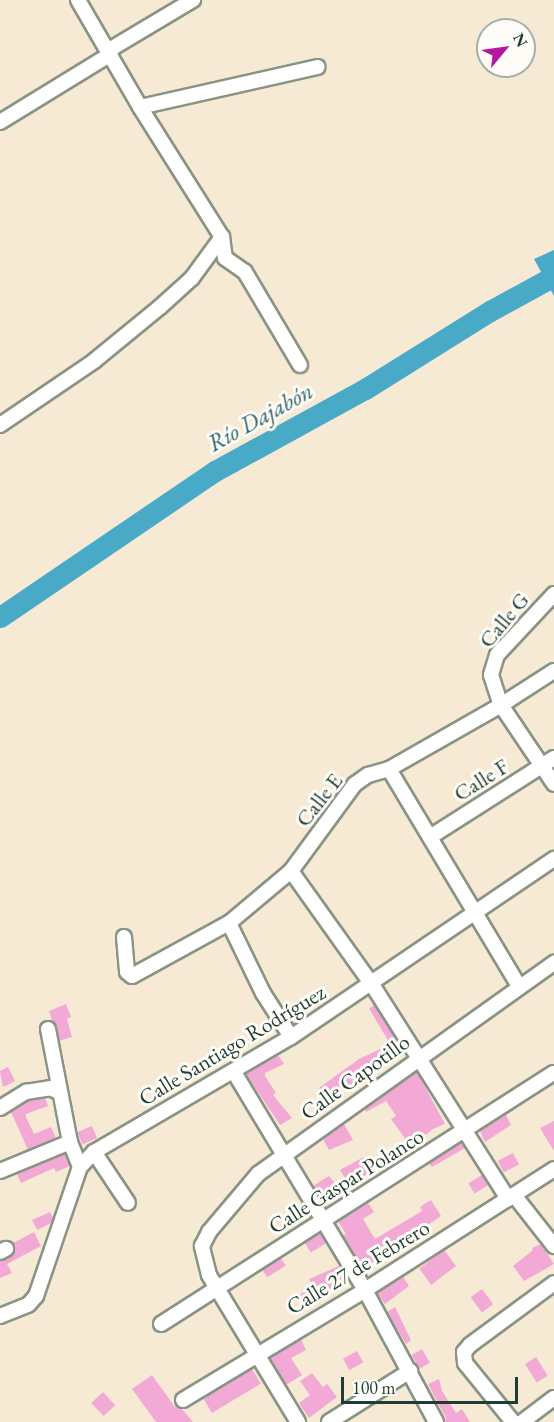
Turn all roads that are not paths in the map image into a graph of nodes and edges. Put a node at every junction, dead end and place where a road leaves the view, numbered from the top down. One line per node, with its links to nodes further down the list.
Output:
1 (78, 0): 3 (street)
2 (193, 0): 3 (street)
3 (110, 52): 5 (street); 6 (street)
4 (318, 67): 5 (street)
5 (140, 107): 7 (street)
6 (0, 122)
7 (222, 237): 8 (street); 9 (street)
8 (300, 365)
9 (0, 424)
10 (554, 594): 12 (street, Calle G)
11 (554, 671): 12 (street, Calle E)
12 (501, 705): 13 (street); 14 (street, Calle E)
13 (548, 762): 15 (street); 16 (street, Calle F)
14 (389, 769): 16 (street); 18 (street, Calle E)
15 (554, 784)
16 (430, 837): 19 (street)
17 (554, 859): 19 (street, Calle Santiago Rodríguez)
18 (291, 871): 20 (street, Calle E); 23 (street)
19 (476, 914): 23 (street, Calle Santiago Rodríguez); 24 (street)
20 (229, 923): 21 (street, Calle E); 26 (street)
21 (124, 937)
22 (554, 963): 24 (street, Calle Capotillo)
23 (371, 983): 26 (street, Calle Santiago Rodríguez); 27 (street)
24 (519, 986): 27 (street, Calle Capotillo)
25 (48, 1029): 30 (street)
26 (291, 1037): 28 (street, Calle Santiago Rodríguez)
27 (419, 1057): 32 (street); 35 (street, Calle Capotillo)
28 (234, 1072): 34 (street, Calle Santiago Rodríguez); 35 (street)
29 (554, 1073): 32 (street, Calle Gaspar Polanco)
30 (59, 1092): 31 (street); 33 (street)
31 (0, 1108)
32 (463, 1131): 39 (street); 41 (street, Calle Gaspar Polanco)
33 (70, 1142): 36 (street); 38 (street)
34 (94, 1152): 36 (street, Calle Santiago Rodríguez); 40 (street)
35 (284, 1154): 41 (street); 44 (street, Calle Capotillo)
36 (80, 1167): 46 (street, Calle Santiago Rodríguez)
37 (554, 1169): 39 (street, Calle 27 de Febrero)
38 (0, 1171)
39 (511, 1197): 42 (street); 45 (street, Calle 27 de Febrero)
40 (128, 1203)
41 (322, 1220): 44 (street, Calle Gaspar Polanco); 45 (street)
42 (554, 1246)
43 (554, 1284): 55 (street)
44 (216, 1289): 47 (street, Calle Gaspar Polanco); 48 (street)
45 (365, 1290): 48 (street, Calle 27 de Febrero); 49 (street)
46 (0, 1316)
47 (161, 1324)
48 (255, 1354): 51 (street, Calle 27 de Febrero); 52 (street)
49 (410, 1371): 53 (street); 54 (street)
50 (554, 1398): 56 (street)
51 (183, 1400)
52 (298, 1422)
53 (328, 1422)
54 (436, 1422)
55 (513, 1422)
56 (522, 1422)

